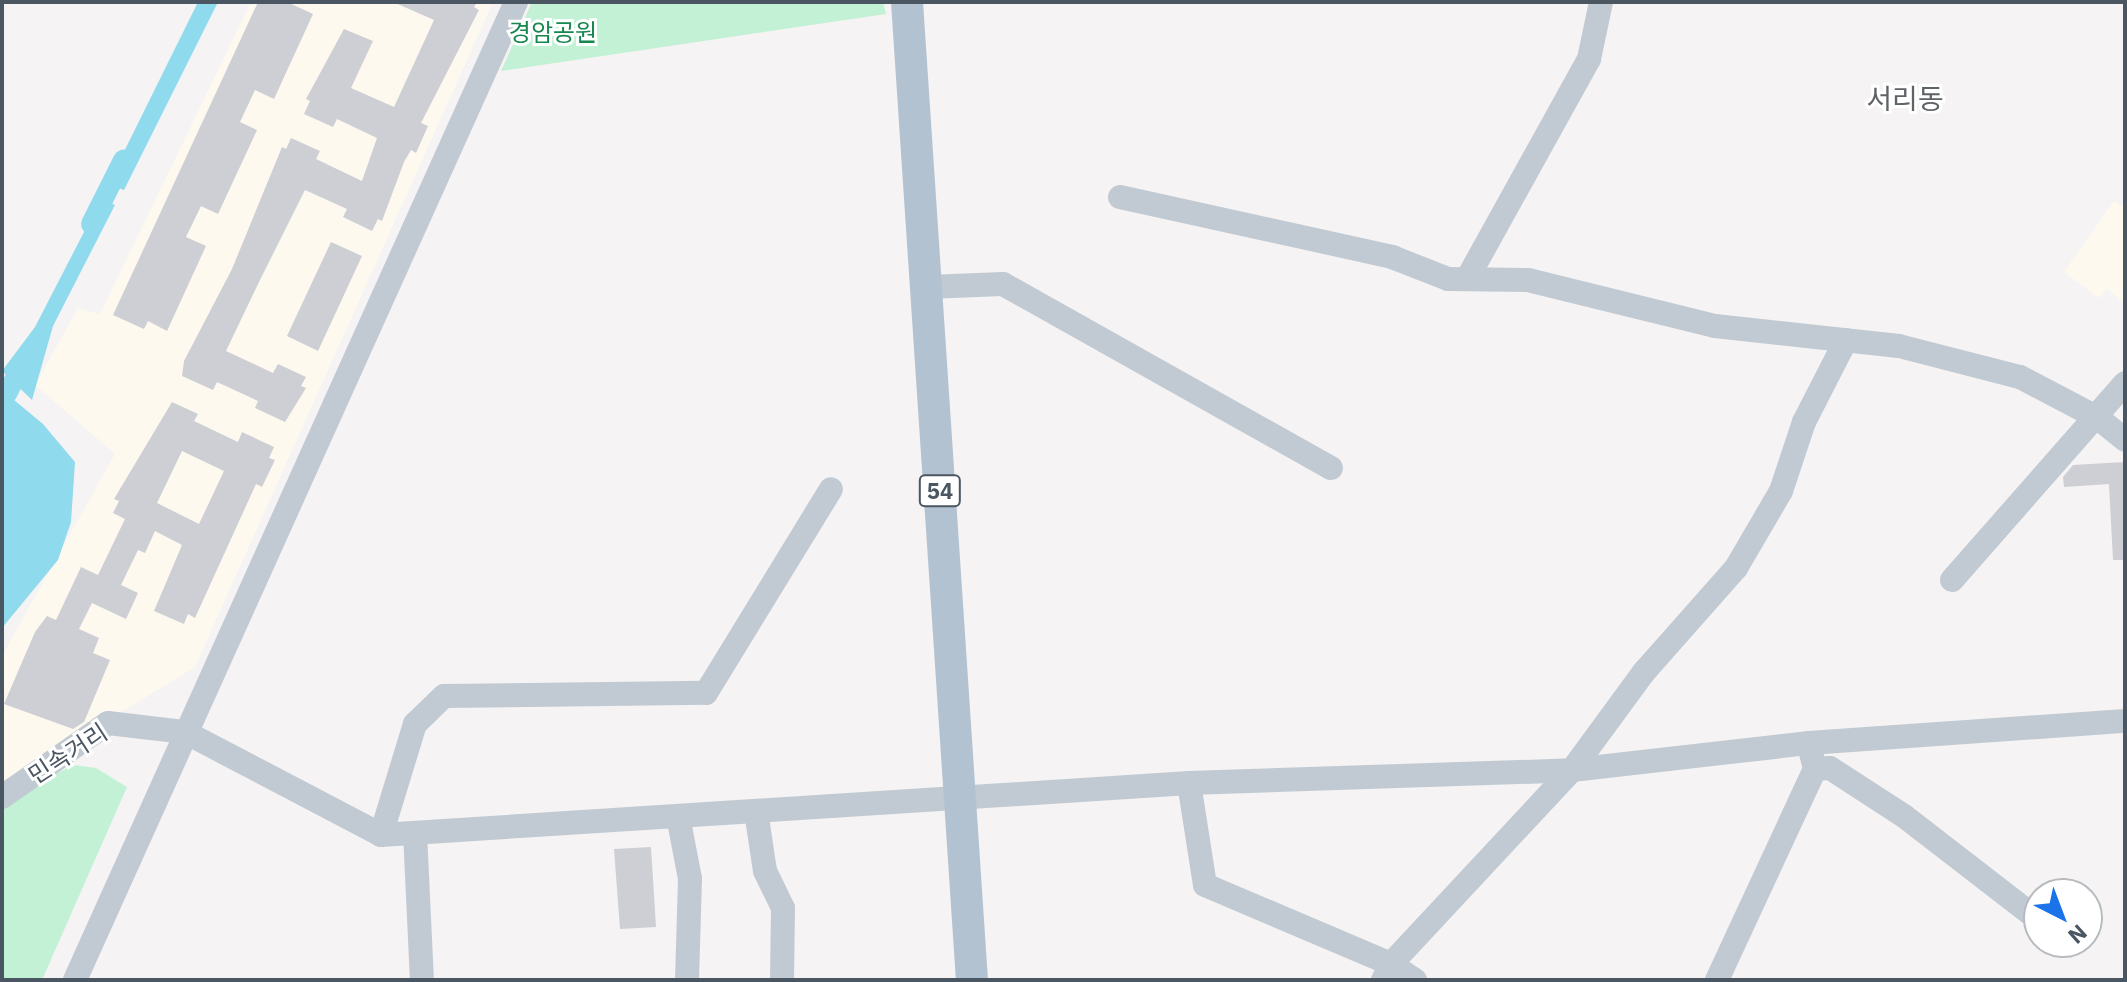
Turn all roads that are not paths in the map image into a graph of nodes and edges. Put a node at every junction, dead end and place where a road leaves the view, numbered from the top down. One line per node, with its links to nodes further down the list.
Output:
1 (516, 2): 15 (street)
2 (907, 2): 6 (main road, 54)
3 (1601, 2): 5 (street)
4 (1120, 197): 5 (street)
5 (1467, 279): 7 (street)
6 (927, 287): 11 (street); 21 (main road, 54)
7 (1846, 340): 9 (street); 18 (street)
8 (2125, 383): 9 (street)
9 (2098, 418): 10 (street); 13 (street)
10 (2125, 440)
11 (1331, 468)
12 (831, 489): 25 (street)
13 (1952, 580)
14 (2125, 721): 16 (street)
15 (185, 732): 20 (street, 민속거리); 25 (street); 28 (street)
16 (1809, 743): 17 (street); 18 (street)
17 (1815, 769): 26 (street); 34 (street)
18 (1572, 770): 19 (street); 27 (street)
19 (1189, 783): 21 (street); 27 (street)
20 (2, 797)
21 (960, 798): 22 (street); 32 (main road, 54)
22 (756, 811): 23 (street); 31 (street)
23 (678, 816): 24 (street); 30 (street)
24 (415, 833): 25 (street); 29 (street)
25 (381, 835)
26 (2023, 908)
27 (1387, 972): 33 (street)
28 (75, 980)
29 (422, 980)
30 (687, 980)
31 (782, 980)
32 (972, 980)
33 (1415, 980)
34 (1717, 980)

